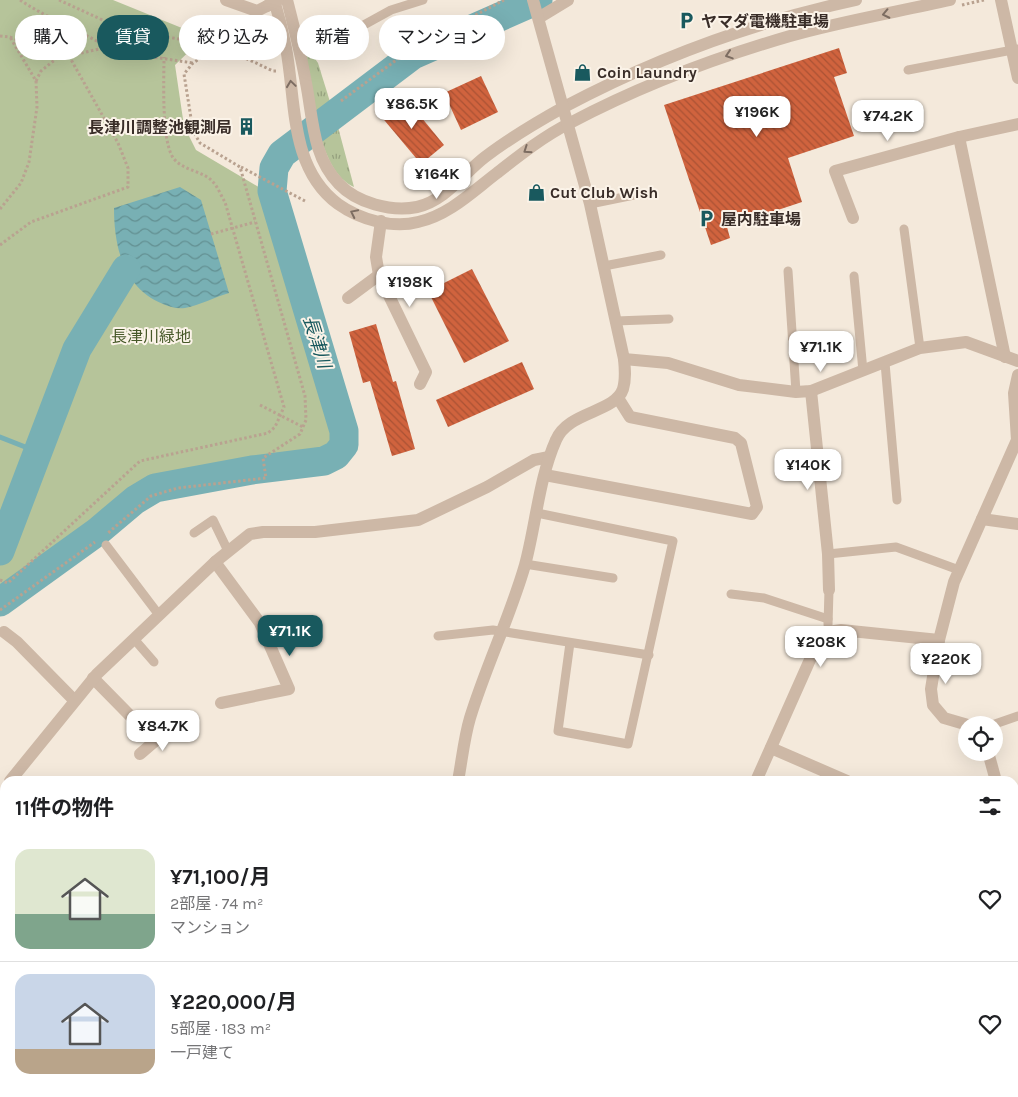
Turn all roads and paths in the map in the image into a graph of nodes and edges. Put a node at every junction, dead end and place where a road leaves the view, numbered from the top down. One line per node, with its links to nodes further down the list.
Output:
1 (20, 0): 20 (path)
2 (59, 0): 12 (path)
3 (71, 0): 12 (path)
4 (226, 0): 13 (street)
5 (287, 0): 34 (street)
6 (423, 0): 15 (lane)
7 (504, 0): 33 (path)
8 (568, 0): 14 (street)
9 (856, 0): 34 (street)
10 (950, 0): 35 (street, one-way to 35)
11 (1001, 0): 21 (street)
12 (69, 4): 19 (path)
13 (266, 4): 29 (street)
14 (537, 9): 34 (street)
15 (369, 22)
16 (0, 36): 17 (path)
17 (10, 37): 18 (path); 32 (path)
18 (15, 39)
19 (179, 39)
20 (97, 40)
21 (1015, 49): 30 (lane); 31 (street)
22 (169, 58): 28 (path)
23 (55, 60): 32 (path)
24 (71, 60): 49 (path)
25 (164, 60): 46 (path)
26 (198, 60): 28 (path)
27 (248, 60): 29 (path)
28 (193, 63): 38 (path)
29 (289, 69): 44 (street, one-way to 29)
30 (908, 70)
31 (1018, 78)
32 (36, 81): 42 (path)
33 (341, 101)
34 (564, 107): 35 (street)
35 (568, 124): 41 (street); 44 (street, one-way to 44)
36 (1018, 124): 37 (street)
37 (960, 137): 43 (street); 59 (street)
38 (240, 167): 40 (path); 45 (path)
39 (634, 195): 41 (lane)
40 (305, 201)
41 (590, 204): 51 (street)
42 (0, 209)
43 (853, 218)
44 (381, 221): 53 (street)
45 (256, 222): 46 (path); 71 (path)
46 (232, 228): 48 (path); 70 (path)
47 (904, 229): 58 (lane)
48 (212, 234)
49 (0, 245)
50 (661, 255): 51 (lane)
51 (604, 266): 57 (street)
52 (788, 271): 67 (lane)
53 (379, 275): 55 (street); 65 (street)
54 (854, 276): 63 (lane)
55 (348, 298)
56 (669, 319): 57 (lane)
57 (616, 321): 60 (street)
58 (920, 348): 59 (street); 62 (street)
59 (1005, 357): 61 (street)
60 (624, 359): 67 (street); 68 (street)
61 (1018, 361)
62 (885, 363): 63 (street); 74 (lane)
63 (863, 371): 66 (street)
64 (1018, 375): 76 (street)
65 (420, 384)
66 (811, 391): 67 (street); 81 (street)
67 (796, 392)
68 (618, 398): 72 (street); 73 (street)
69 (260, 405): 70 (path)
70 (280, 416): 71 (path); 86 (path)
71 (303, 427): 89 (path)
72 (549, 457): 73 (street); 80 (street)
73 (545, 475): 75 (street)
74 (898, 500)
75 (537, 513): 83 (street); 99 (lane)
76 (982, 519): 77 (street); 84 (street)
77 (1018, 524)
78 (194, 532): 80 (lane)
79 (106, 546): 90 (lane)
80 (228, 551): 82 (street)
81 (828, 554): 84 (lane); 87 (street)
82 (215, 562): 90 (street); 103 (street)
83 (525, 564): 85 (lane); 93 (street)
84 (959, 570): 97 (street)
85 (612, 578)
86 (0, 580)
87 (829, 590): 91 (lane)
88 (731, 594): 91 (lane)
89 (0, 610)
90 (159, 615): 96 (street)
91 (828, 619): 94 (lane)
92 (2, 632): 102 (street)
93 (503, 632): 95 (lane); 98 (lane); 113 (street)
94 (828, 632): 97 (street); 109 (street)
95 (438, 636)
96 (134, 639): 100 (lane); 101 (street)
97 (939, 640): 106 (street)
98 (570, 644): 99 (lane); 99 (lane)
99 (649, 655)
100 (154, 662)
101 (93, 678): 102 (street); 108 (street)
102 (74, 700): 112 (street)
103 (221, 703)
104 (1018, 716): 105 (lane)
105 (1003, 721)
106 (958, 722)
107 (168, 729): 108 (street)
108 (155, 741): 110 (street)
109 (771, 748): 114 (street); 115 (street)
110 (140, 754)
111 (990, 761): 116 (street)
112 (14, 776)
113 (459, 776)
114 (758, 776)
115 (835, 776)
116 (995, 776)

